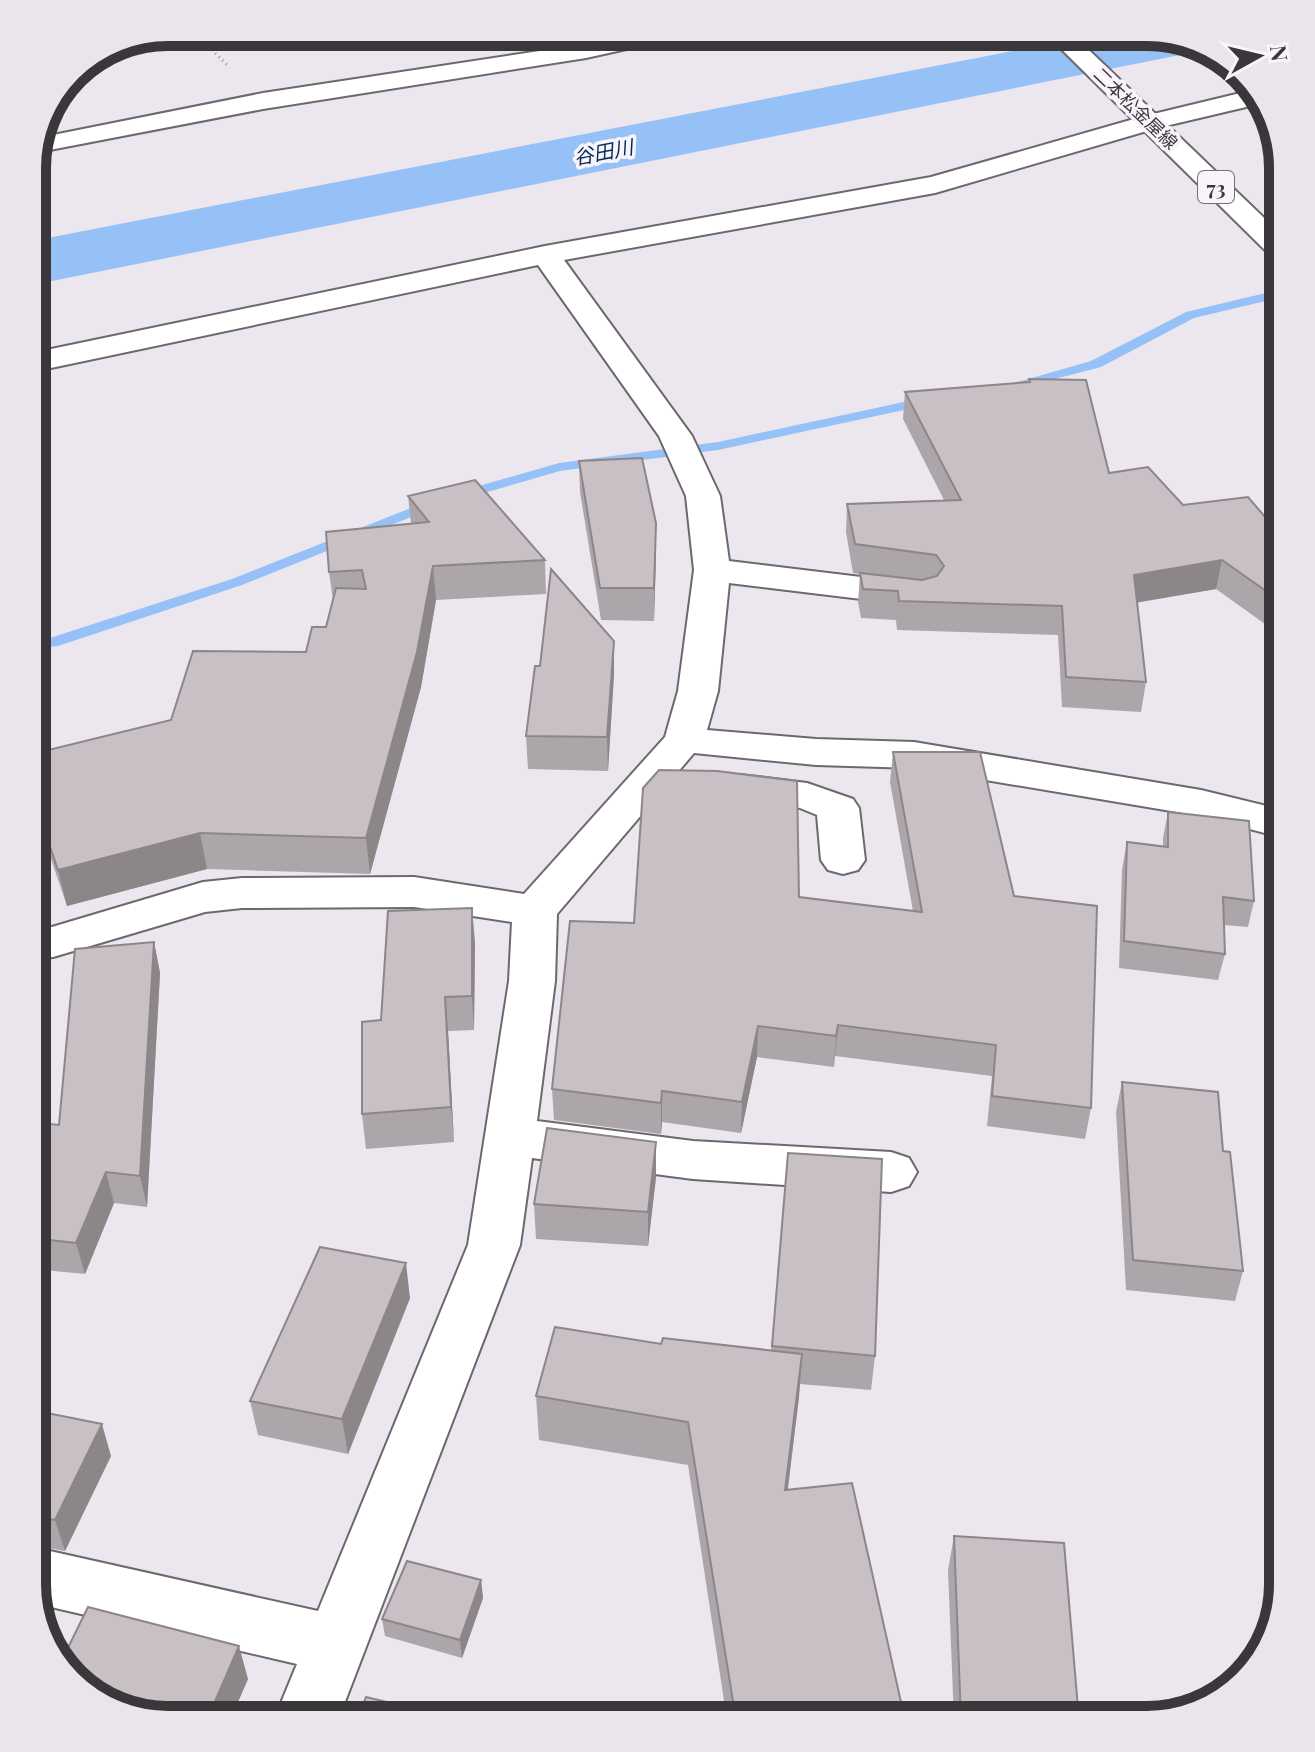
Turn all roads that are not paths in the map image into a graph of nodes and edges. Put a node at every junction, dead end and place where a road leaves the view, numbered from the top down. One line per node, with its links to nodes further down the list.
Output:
1 (609, 46): 5 (street)
2 (1071, 46): 4 (street, 二本松金屋線 / 73)
3 (1247, 98): 4 (street)
4 (1146, 116): 6 (street, 二本松金屋線 / 73); 7 (street)
5 (48, 144)
6 (1269, 238)
7 (545, 255): 8 (street); 9 (street)
8 (46, 360)
9 (712, 570): 10 (street); 11 (street)
10 (919, 595)
11 (684, 740): 12 (street); 13 (street)
12 (650, 777): 14 (street); 15 (street)
13 (1269, 820)
14 (843, 860)
15 (535, 911): 16 (street); 17 (street)
16 (46, 942)
17 (510, 1136): 18 (street); 20 (street)
18 (891, 1172)
19 (46, 1578): 20 (street)
20 (335, 1644): 21 (street)
21 (311, 1706)

